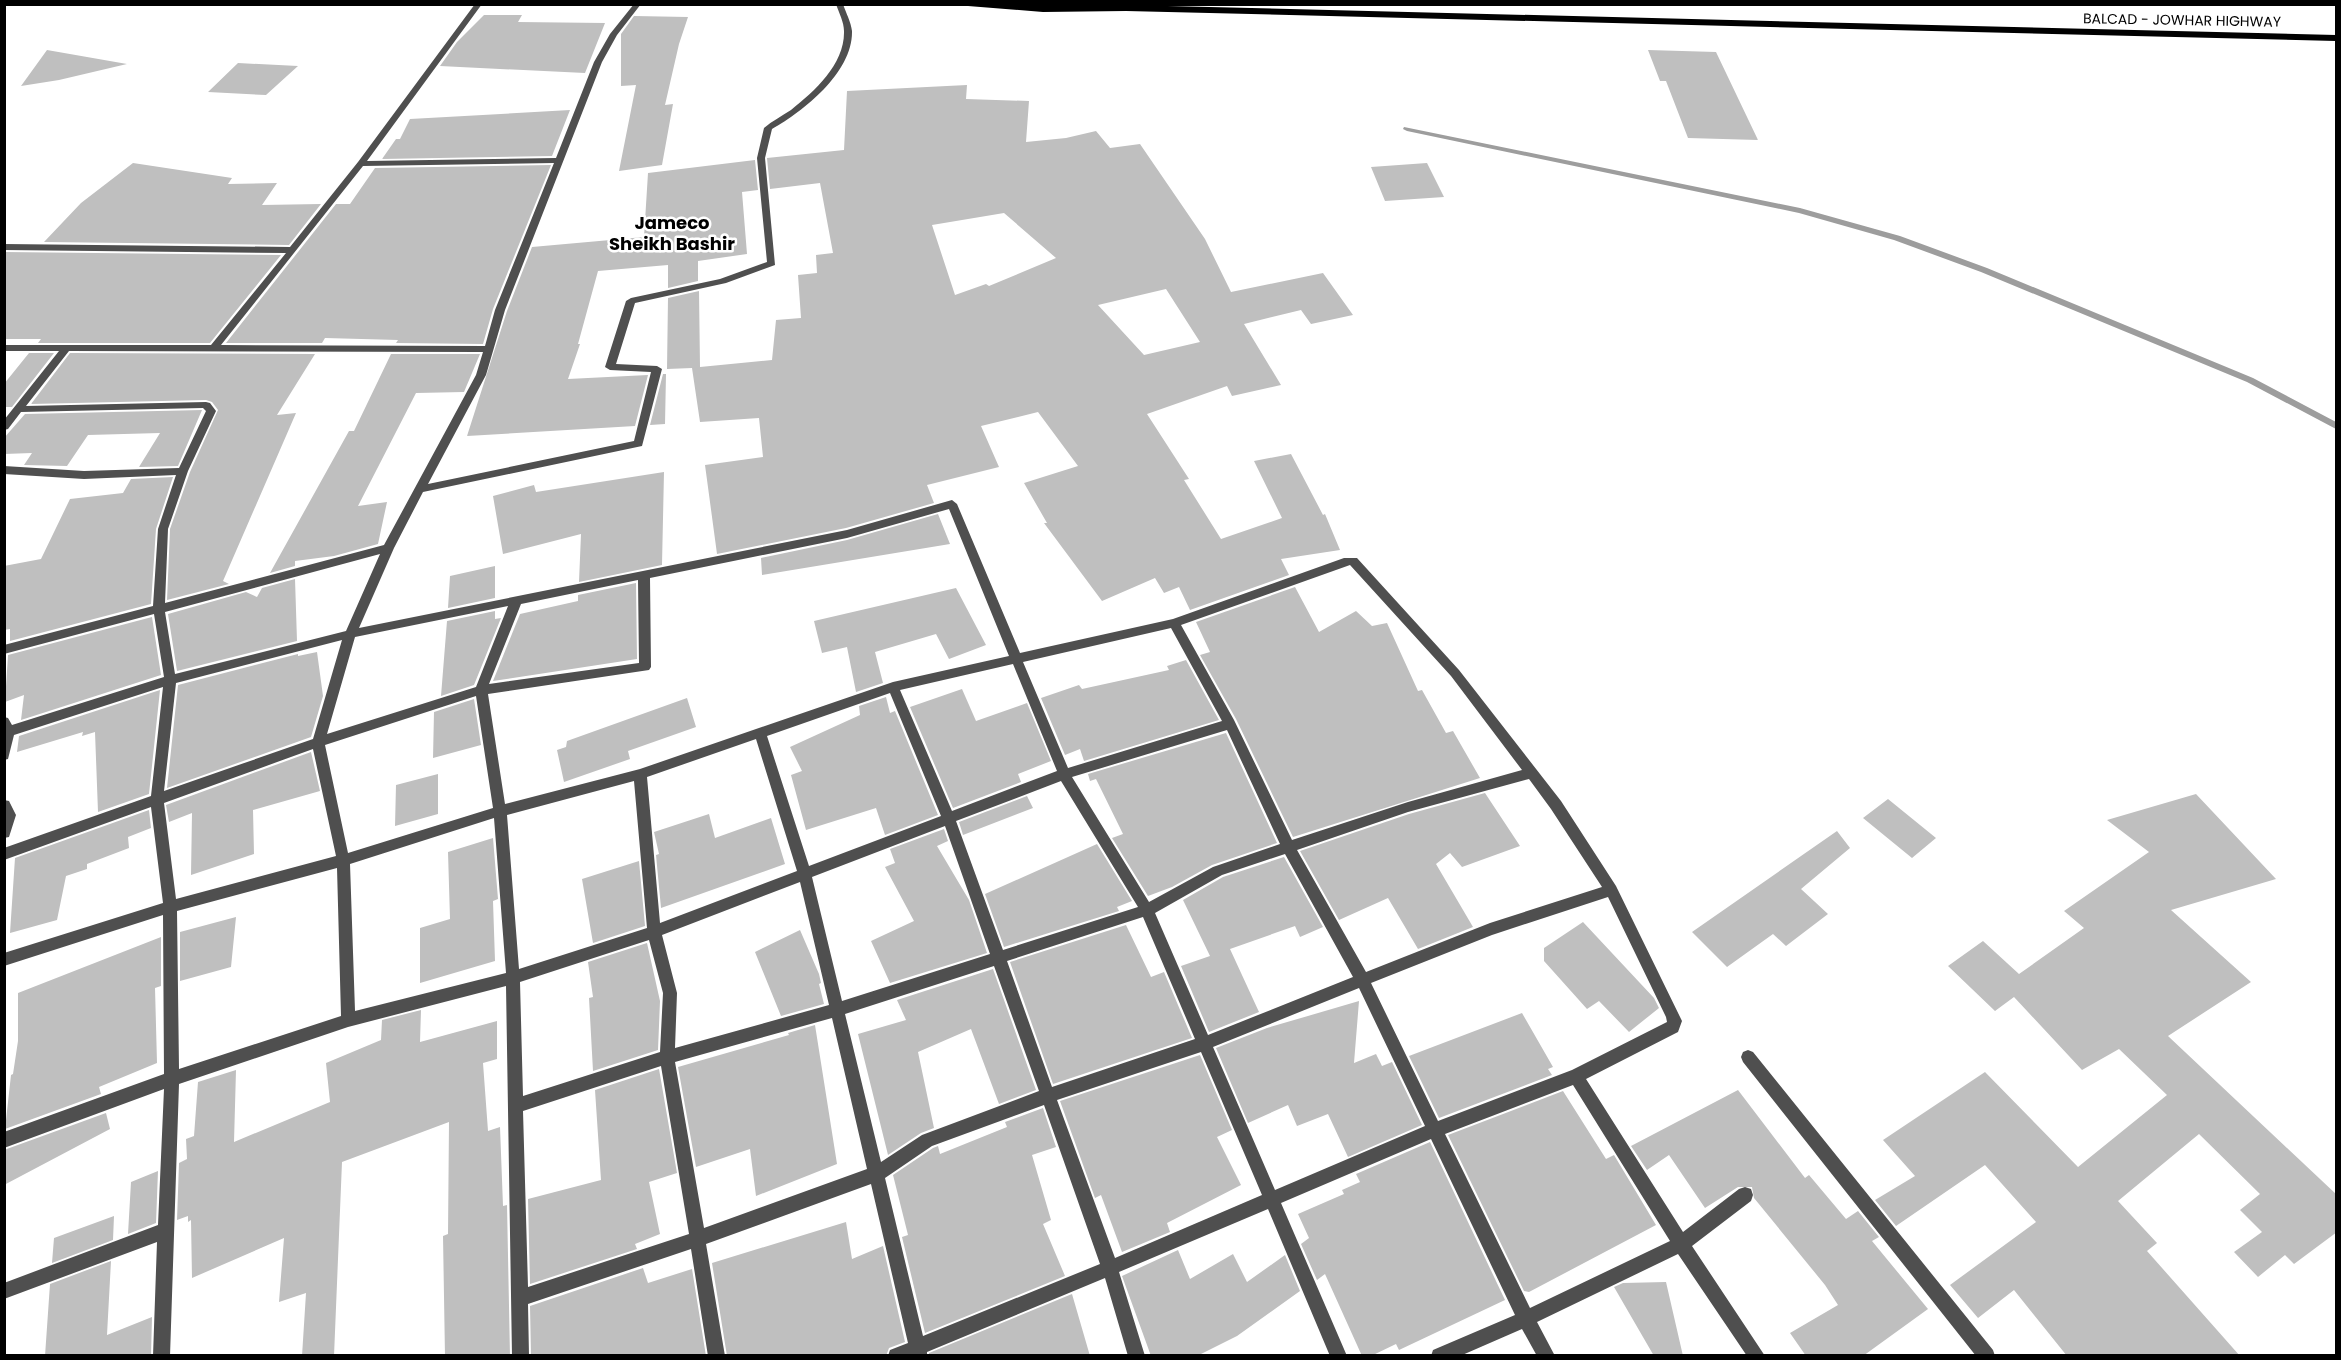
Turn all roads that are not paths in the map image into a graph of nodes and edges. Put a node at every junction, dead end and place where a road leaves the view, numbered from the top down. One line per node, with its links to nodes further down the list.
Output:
1 (479, 4): 8 (street)
2 (638, 4): 7 (street)
3 (839, 4): 19 (street)
4 (947, 4): 5 (main road, BALCAD - JOWHAR HIGHWAY)
5 (1041, 7): 6 (main road, BALCAD - JOWHAR HIGHWAY)
6 (2337, 38)
7 (558, 160): 8 (street); 13 (street)
8 (361, 164): 10 (street)
9 (4, 247): 10 (street)
10 (291, 250): 11 (street)
11 (214, 347): 13 (street); 14 (street)
12 (4, 348): 14 (street)
13 (488, 349): 19 (street)
14 (64, 350): 15 (street)
15 (19, 409): 16 (street); 18 (street)
16 (4, 427)
17 (4, 470): 18 (street)
18 (183, 471): 23 (street)
19 (420, 489): 20 (street)
20 (388, 548): 23 (street); 25 (street)
21 (644, 574): 22 (street); 27 (street); 30 (street)
22 (516, 601): 25 (street); 30 (street)
23 (159, 609): 26 (street); 28 (street)
24 (1174, 623): 27 (street); 31 (street); 36 (street)
25 (350, 634): 28 (street); 34 (street)
26 (4, 650)
27 (1015, 659): 29 (street); 38 (street)
28 (170, 680): 32 (street); 39 (street)
29 (893, 687): 33 (street); 42 (street)
30 (481, 690): 34 (street); 41 (street)
31 (1230, 724): 38 (street); 44 (street)
32 (6, 729): 35 (street)
33 (760, 734): 37 (street); 47 (street)
34 (318, 742): 39 (street); 46 (street)
35 (4, 755)
36 (1532, 773): 44 (street); 48 (street)
37 (640, 774): 41 (street); 51 (street)
38 (1064, 774): 42 (street); 50 (street)
39 (157, 800): 45 (street); 49 (street)
40 (4, 805): 43 (street)
41 (500, 811): 46 (street); 54 (street)
42 (948, 817): 47 (street); 52 (street)
43 (4, 833)
44 (1289, 849): 50 (street); 55 (street)
45 (4, 854)
46 (343, 860): 49 (street); 57 (street)
47 (805, 874): 51 (street); 56 (street)
48 (1611, 890): 55 (street); 61 (street)
49 (170, 907): 53 (street); 62 (street)
50 (1147, 910): 52 (street); 58 (street)
51 (654, 932): 54 (street); 60 (street)
52 (999, 956): 56 (street); 63 (street)
53 (4, 960)
54 (513, 978): 57 (street); 64 (street)
55 (1363, 981): 58 (street); 65 (street)
56 (839, 1009): 60 (street); 67 (street)
57 (348, 1020): 62 (street)
58 (1205, 1043): 63 (street); 69 (street)
59 (1748, 1057): 87 (street)
60 (667, 1058): 64 (street); 71 (street)
61 (1576, 1076): 65 (street); 72 (street)
62 (172, 1079): 66 (street); 70 (street)
63 (1047, 1096): 67 (street); 73 (street)
64 (516, 1106): 75 (street)
65 (1435, 1130): 69 (street); 76 (street)
66 (4, 1140)
67 (878, 1173): 71 (street); 77 (street)
68 (1745, 1195): 72 (street)
69 (1272, 1197): 73 (street); 83 (street)
70 (165, 1231): 74 (street); 78 (street)
71 (697, 1239): 75 (street); 80 (street)
72 (1681, 1244): 76 (street); 86 (street)
73 (1110, 1268): 77 (street); 82 (street)
74 (4, 1291)
75 (520, 1298): 79 (street)
76 (1526, 1318): 84 (street); 85 (street)
77 (918, 1352): 81 (street)
78 (161, 1356)
79 (521, 1356)
80 (717, 1356)
81 (896, 1356)
82 (1137, 1356)
83 (1339, 1356)
84 (1439, 1356)
85 (1547, 1356)
86 (1757, 1356)
87 (1987, 1356)

